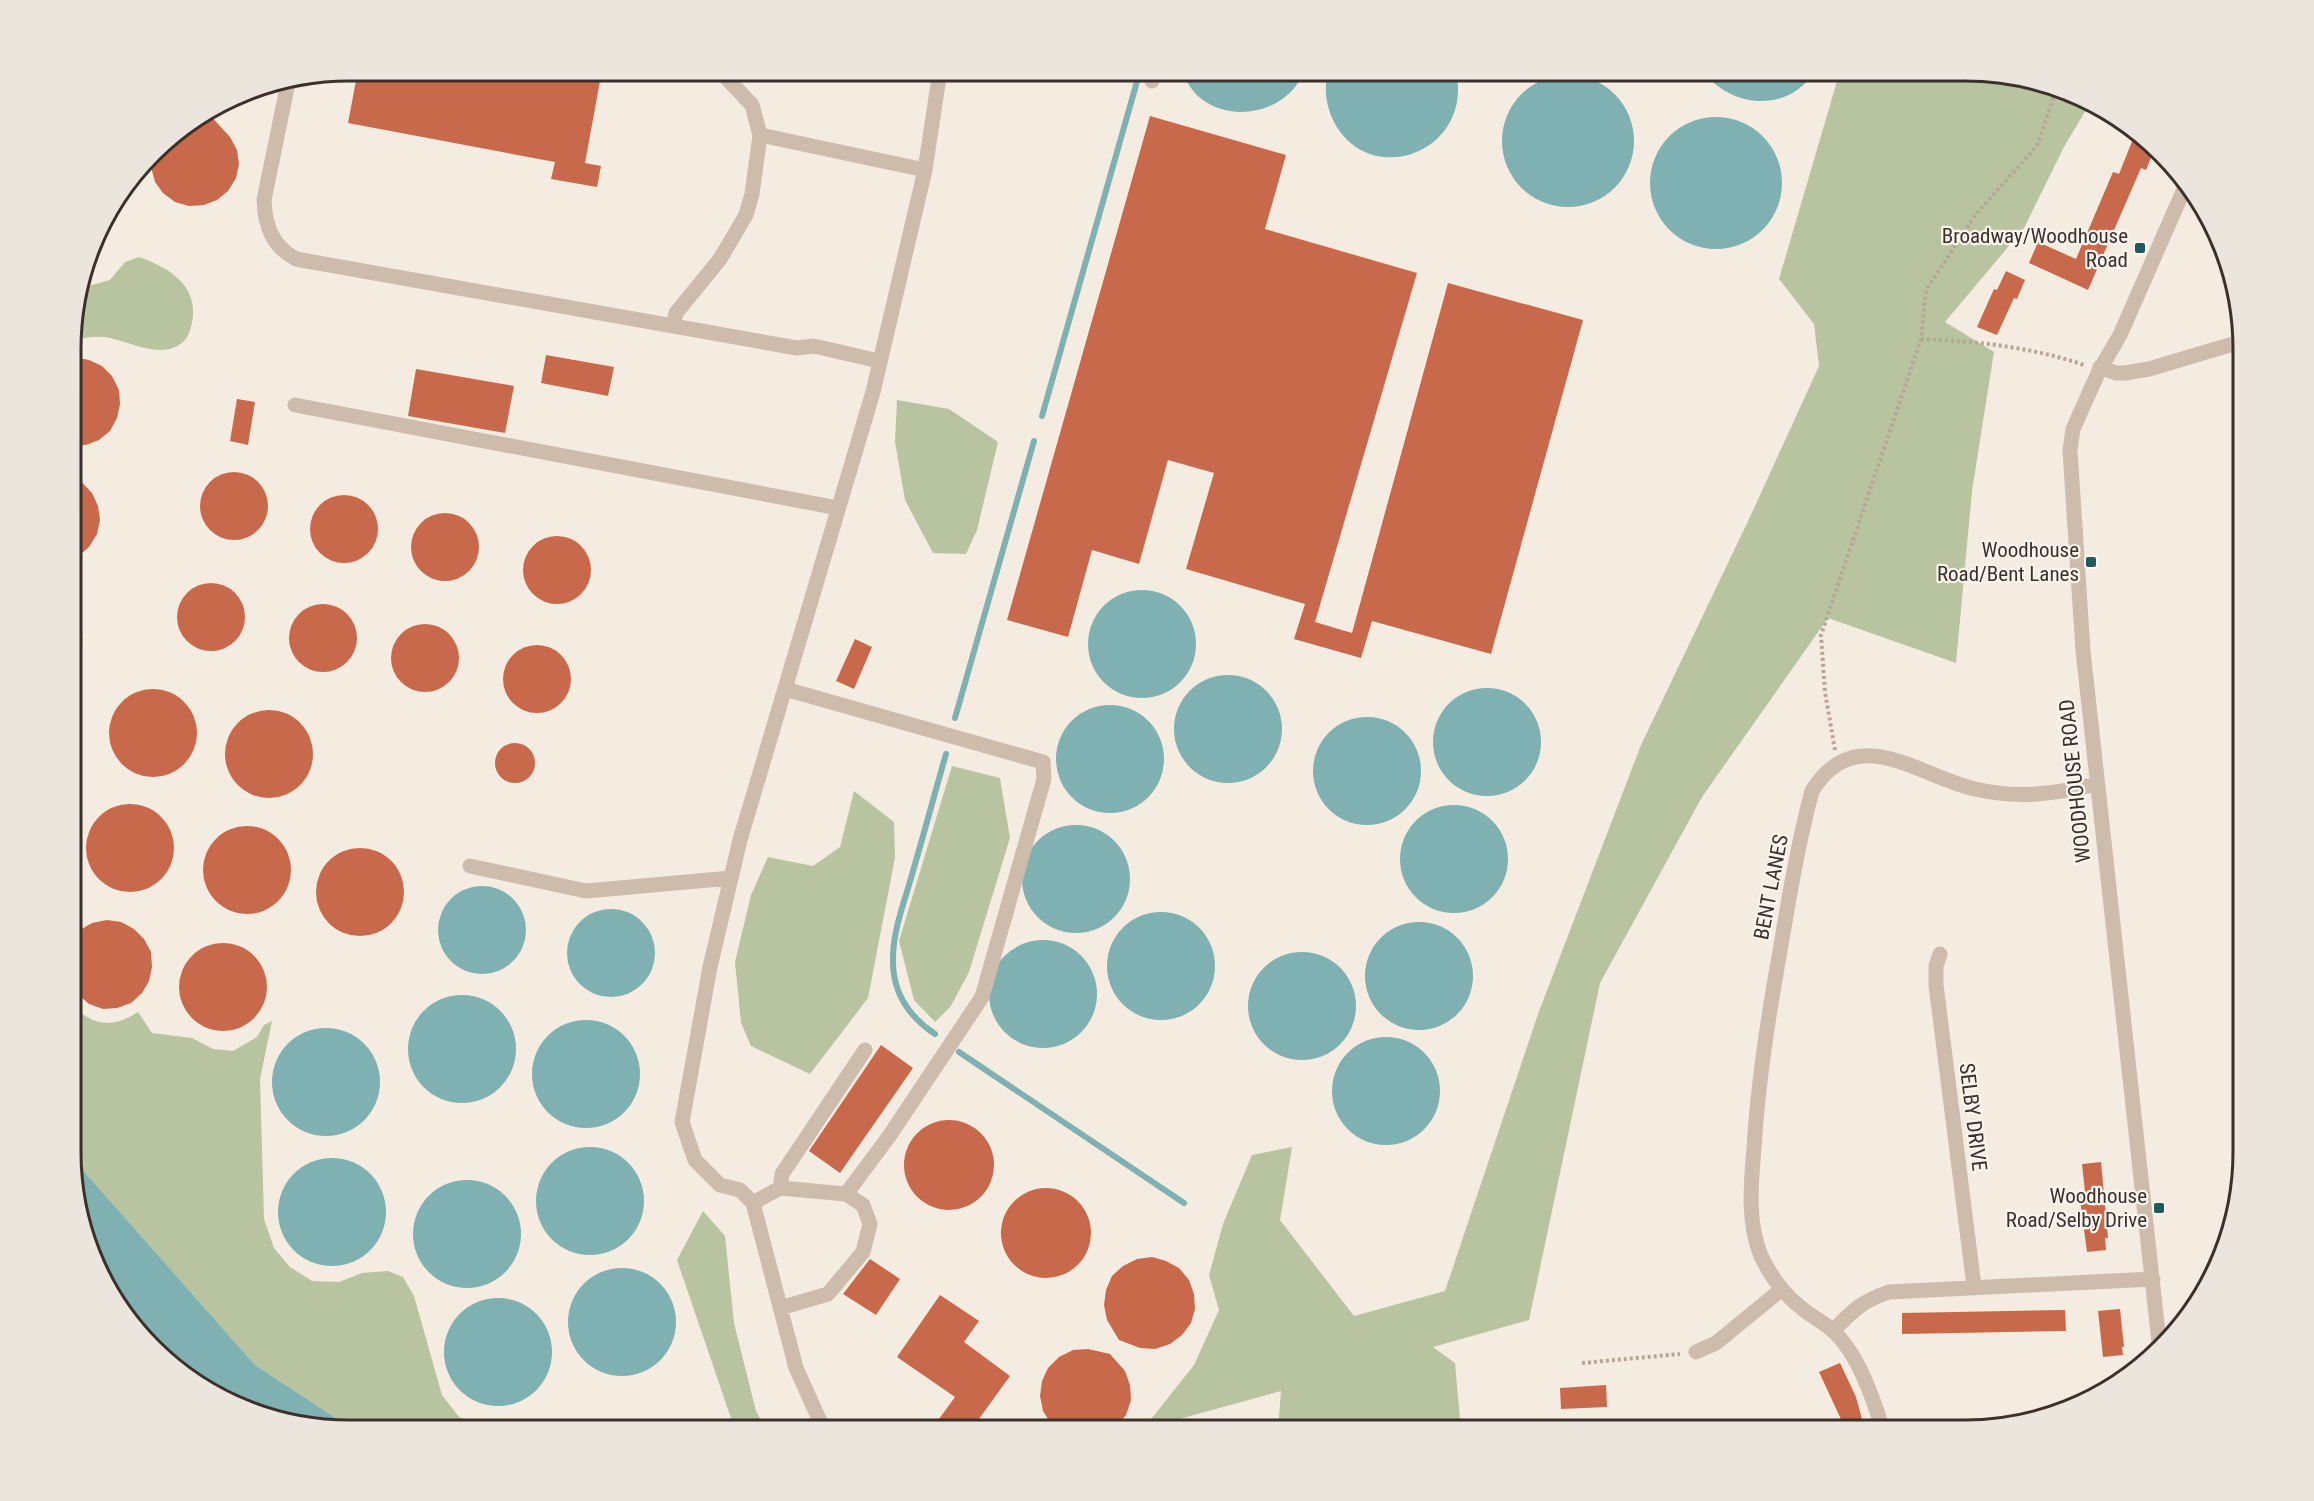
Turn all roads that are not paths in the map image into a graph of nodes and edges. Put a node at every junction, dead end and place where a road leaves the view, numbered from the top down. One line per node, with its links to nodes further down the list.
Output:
1 (730, 81): 4 (street)
2 (938, 81): 5 (street)
3 (287, 88): 7 (street)
4 (760, 135): 5 (street); 7 (street)
5 (925, 170): 9 (street)
6 (2183, 192): 10 (street, WOODHOUSE ROAD)
7 (673, 325): 9 (street)
8 (2233, 344): 10 (street)
9 (879, 361): 12 (street)
10 (2099, 369): 14 (street, WOODHOUSE ROAD)
11 (295, 405): 12 (street)
12 (838, 508): 13 (street)
13 (785, 689): 16 (street); 20 (street)
14 (2097, 784): 22 (street, WOODHOUSE ROAD); 24 (street, BENT LANES)
15 (470, 866): 16 (street)
16 (731, 878): 21 (street)
17 (1940, 954): 23 (street, SELBY DRIVE)
18 (865, 1050): 19 (street)
19 (780, 1188): 20 (street); 21 (street)
20 (846, 1194): 25 (street)
21 (753, 1203): 25 (street)
22 (2153, 1279): 23 (street); 27 (street, WOODHOUSE ROAD)
23 (1974, 1286): 26 (street)
24 (1782, 1289): 26 (street, BENT LANES); 28 (street)
25 (780, 1308): 29 (street)
26 (1833, 1331): 30 (street, BENT LANES)
27 (2159, 1338)
28 (1696, 1352)
29 (819, 1420)
30 (1879, 1420)

